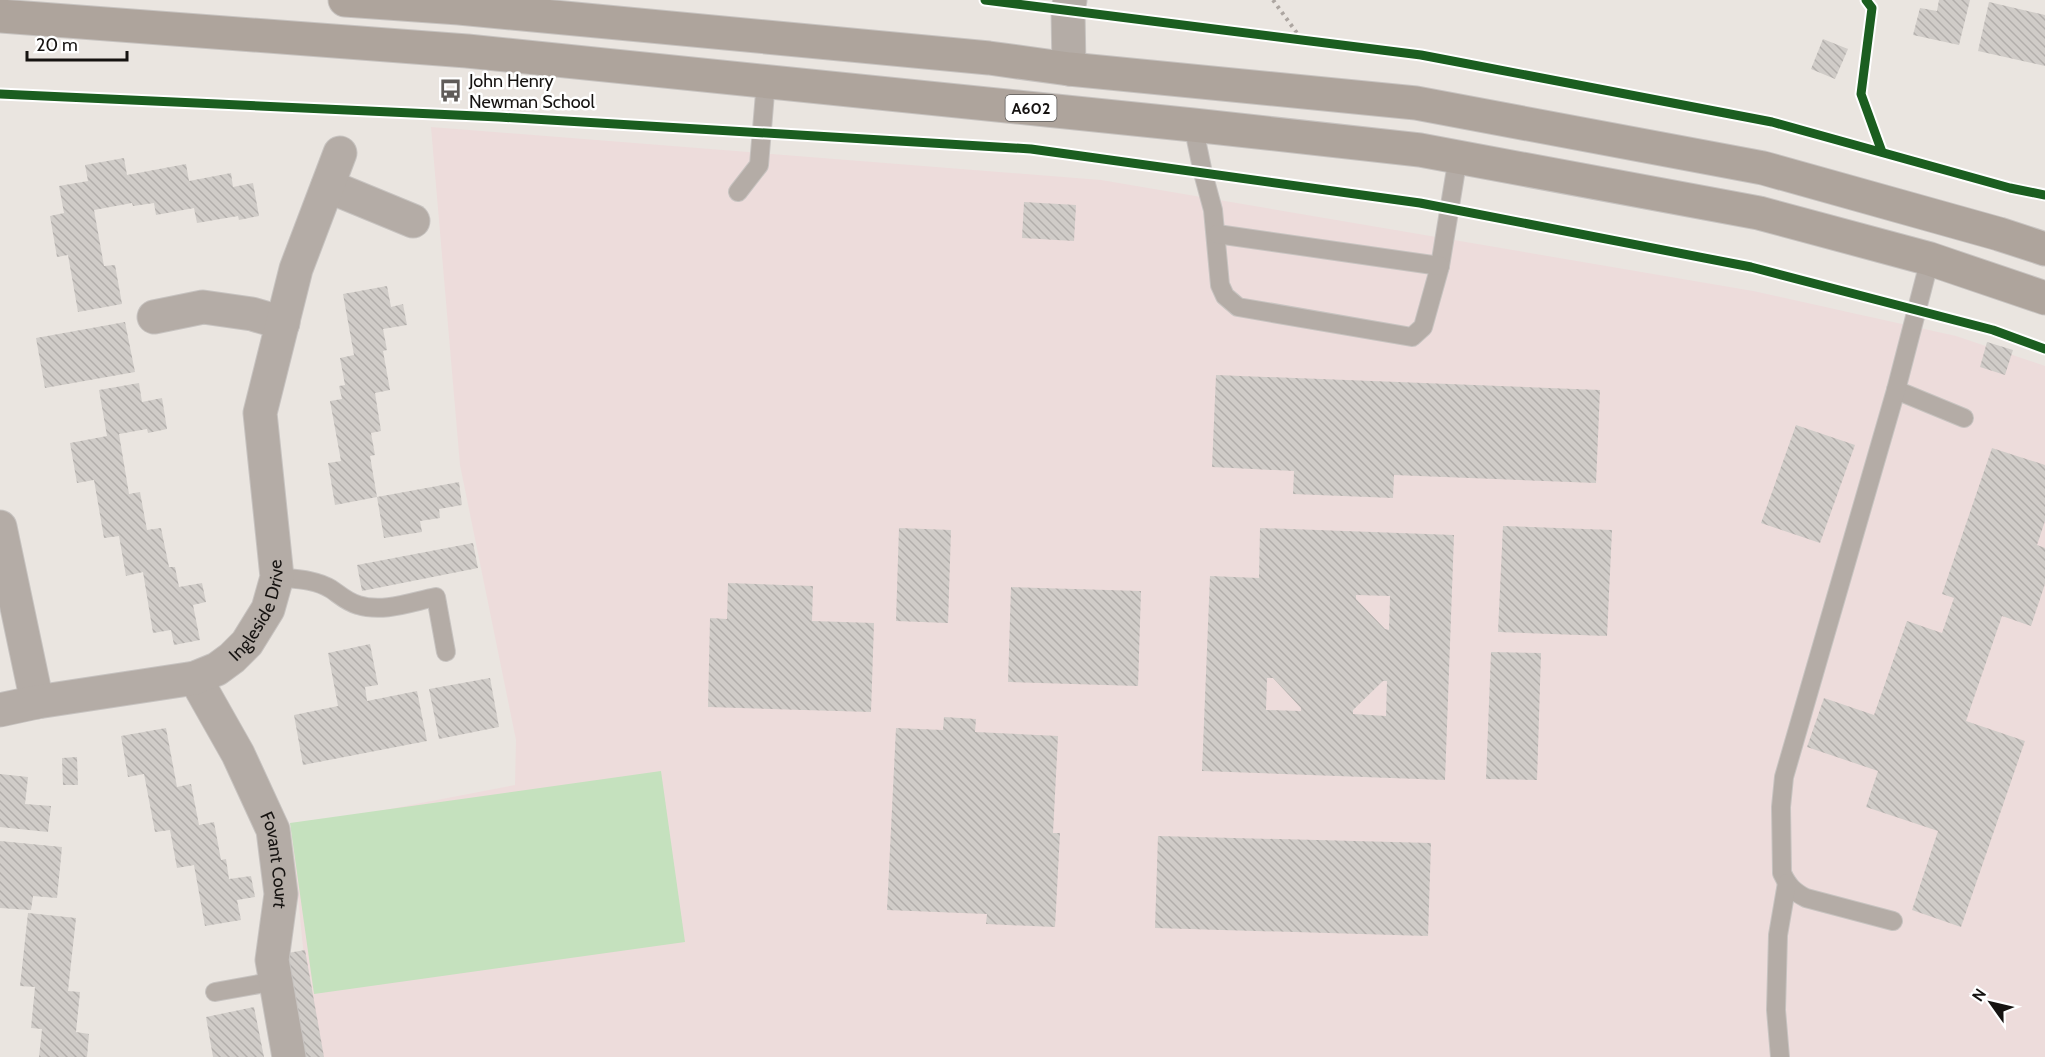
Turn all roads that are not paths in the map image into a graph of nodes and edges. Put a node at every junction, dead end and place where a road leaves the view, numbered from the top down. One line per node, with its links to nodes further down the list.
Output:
1 (345, 0): 4 (main road)
2 (1070, 0): 4 (street)
3 (0, 16): 5 (main road, A602)
4 (1069, 69): 13 (main road)
5 (766, 81): 6 (main road, A602); 10 (lane)
6 (1193, 125): 8 (main road, A602); 12 (lane)
7 (340, 153): 9 (street, Ingleside Drive)
8 (1458, 158): 14 (main road, A602); 15 (lane)
9 (328, 186): 11 (street); 18 (street, Ingleside Drive)
10 (738, 192)
11 (413, 221)
12 (1217, 234): 15 (lane); 15 (lane)
13 (2045, 249)
14 (1930, 259): 16 (main road, A602); 19 (lane)
15 (1440, 266)
16 (2045, 298)
17 (154, 317): 18 (street)
18 (283, 322): 22 (street, Ingleside Drive)
19 (1896, 390): 20 (lane); 27 (lane)
20 (1964, 418)
21 (0, 527): 25 (street)
22 (277, 577): 23 (lane); 24 (street, Ingleside Drive)
23 (446, 652)
24 (195, 678): 25 (street, Ingleside Drive); 29 (street, Fovant Court)
25 (37, 702): 26 (street, Ingleside Drive)
26 (0, 710)
27 (1787, 883): 28 (lane); 32 (lane)
28 (1893, 921)
29 (276, 981): 30 (lane); 31 (street, Fovant Court)
30 (215, 992)
31 (289, 1057)
32 (1780, 1057)

